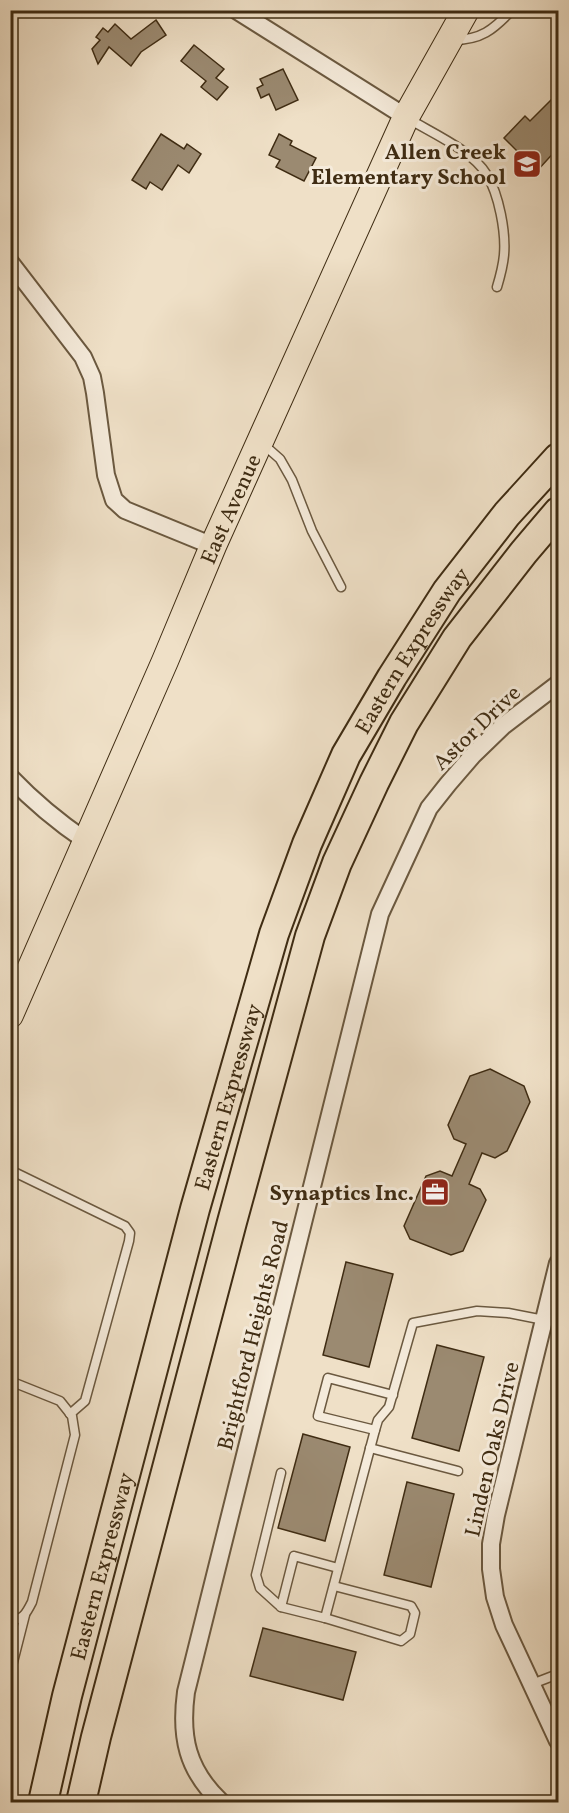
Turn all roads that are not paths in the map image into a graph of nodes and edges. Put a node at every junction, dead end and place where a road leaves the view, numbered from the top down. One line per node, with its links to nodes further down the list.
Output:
1 (237, 10): 5 (street)
2 (466, 10): 4 (main road, East Avenue)
3 (512, 10): 4 (lane)
4 (449, 40): 5 (main road, East Avenue)
5 (406, 117): 7 (lane); 8 (main road, East Avenue)
6 (10, 262): 11 (street)
7 (497, 287)
8 (261, 442): 11 (main road, East Avenue); 12 (lane)
9 (558, 458): 38 (highway, Eastern Expressway)
10 (558, 512): 39 (highway, Eastern Expressway)
11 (213, 546): 16 (main road, East Avenue)
12 (341, 587)
13 (558, 684): 15 (street, Astor Drive)
14 (10, 777): 16 (street)
15 (429, 808): 40 (street, Brightford Heights Road)
16 (86, 841): 17 (main road, East Avenue)
17 (10, 1015)
18 (10, 1170): 23 (lane)
19 (558, 1263): 20 (street, Linden Oaks Drive)
20 (544, 1320): 22 (lane); 36 (street, Linden Oaks Drive)
21 (11, 1384): 23 (lane)
22 (393, 1395): 24 (lane); 24 (lane)
23 (70, 1414): 31 (lane)
24 (375, 1430): 25 (lane)
25 (370, 1448): 26 (lane); 28 (lane)
26 (458, 1471)
27 (280, 1473): 30 (lane)
28 (338, 1568): 29 (lane); 30 (lane)
29 (334, 1586): 32 (lane); 32 (lane)
30 (281, 1607): 32 (lane)
31 (25, 1616): 33 (lane); 34 (lane)
32 (325, 1618)
33 (10, 1620)
34 (10, 1674)
35 (558, 1674): 36 (lane)
36 (531, 1684): 37 (street, Linden Oaks Drive)
37 (558, 1741)
38 (44, 1803)
39 (81, 1803)
40 (221, 1803)

